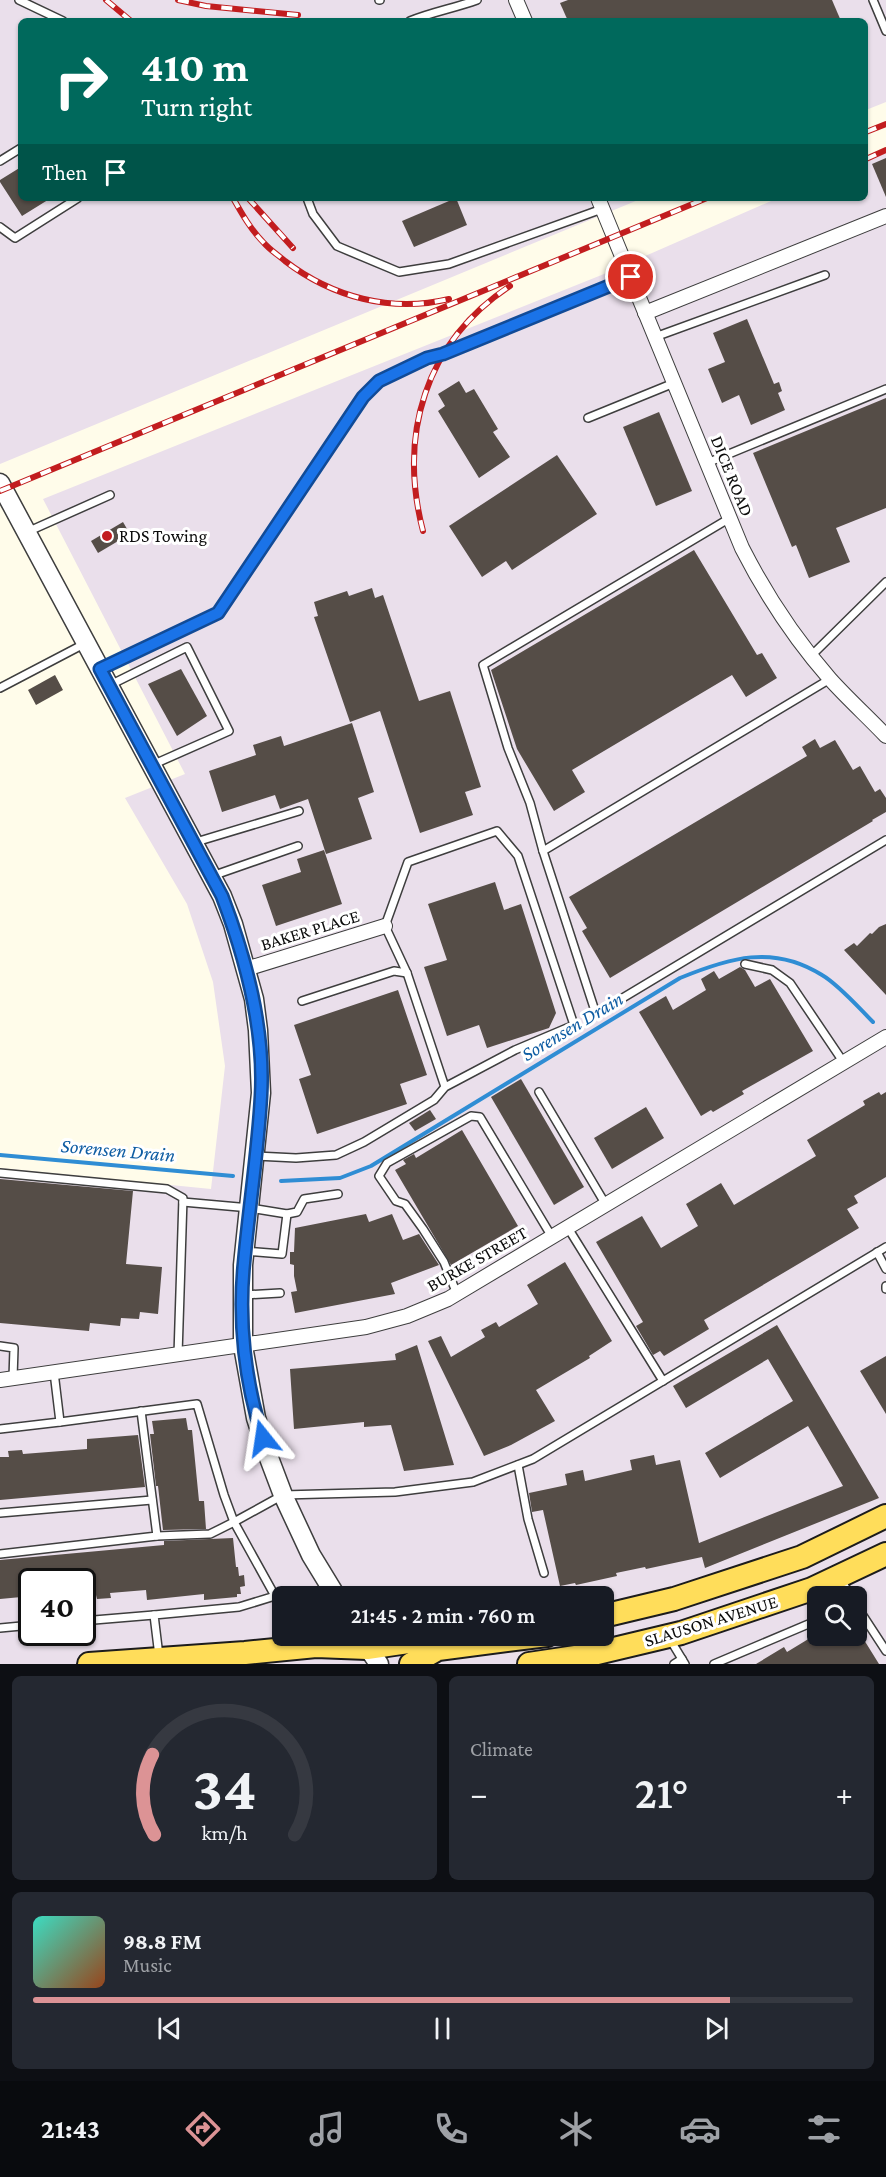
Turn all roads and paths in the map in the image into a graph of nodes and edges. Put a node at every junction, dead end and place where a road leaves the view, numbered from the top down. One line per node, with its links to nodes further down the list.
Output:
1 (19, 0): 5 (lane)
2 (477, 0): 6 (lane)
3 (516, 0): 7 (street)
4 (873, 0): 8 (lane)
5 (57, 18)
6 (418, 18)
7 (524, 18)
8 (886, 31)
9 (18, 150): 10 (lane)
10 (0, 161)
11 (73, 201): 15 (lane)
12 (308, 201): 13 (lane)
13 (600, 203): 17 (street, DICE ROAD)
14 (886, 216): 18 (street)
15 (0, 226)
16 (825, 275): 19 (lane)
17 (631, 277): 18 (street, DICE ROAD); 31 (lane)
18 (645, 313): 19 (street, DICE ROAD)
19 (655, 337): 20 (street, DICE ROAD)
20 (674, 383): 22 (lane); 23 (street, DICE ROAD)
21 (886, 389): 23 (lane)
22 (588, 418)
23 (707, 463): 26 (street, DICE ROAD)
24 (0, 483): 27 (street)
25 (110, 495): 27 (lane)
26 (730, 518): 30 (street, DICE ROAD); 41 (lane)
27 (26, 532): 29 (street)
28 (886, 582): 30 (lane)
29 (86, 642): 31 (street); 34 (lane)
30 (812, 656): 32 (street, DICE ROAD)
31 (100, 669): 33 (street)
32 (830, 679): 35 (street, DICE ROAD); 41 (lane)
33 (109, 685): 36 (street); 36 (lane)
34 (0, 688)
35 (886, 736)
36 (152, 765): 39 (street)
37 (300, 811): 39 (lane)
38 (886, 840): 41 (lane)
39 (194, 843): 42 (street)
40 (298, 846): 42 (lane)
41 (543, 851)
42 (212, 876): 45 (street)
43 (385, 926): 45 (street, BAKER PLACE); 46 (lane); 50 (lane)
44 (745, 964): 49 (lane)
45 (246, 969): 52 (street)
46 (408, 973): 47 (lane); 50 (lane)
47 (302, 1001)
48 (886, 1037): 49 (street, BURKE STREET)
49 (844, 1063): 56 (street, BURKE STREET)
50 (445, 1087): 52 (lane)
51 (539, 1092): 56 (lane)
52 (256, 1156): 57 (street)
53 (0, 1173): 55 (lane)
54 (338, 1194): 58 (lane)
55 (183, 1202): 57 (lane); 70 (lane)
56 (606, 1205): 59 (street, BURKE STREET)
57 (250, 1208): 58 (lane); 62 (street)
58 (287, 1214): 62 (lane)
59 (568, 1227): 60 (street, BURKE STREET); 73 (lane)
60 (552, 1237): 67 (street, BURKE STREET); 67 (lane)
61 (886, 1247): 63 (lane)
62 (245, 1251): 66 (street)
63 (877, 1252): 64 (lane); 73 (lane)
64 (886, 1269)
65 (280, 1293): 66 (lane)
66 (243, 1294): 69 (street)
67 (457, 1294): 69 (street, BURKE STREET)
68 (0, 1346): 72 (lane)
69 (243, 1346): 70 (street, BURKE STREET); 78 (street)
70 (178, 1355): 71 (street, BURKE STREET)
71 (54, 1372): 72 (street, BURKE STREET); 75 (lane)
72 (7, 1379)
73 (663, 1381): 77 (lane)
74 (141, 1411): 75 (lane); 79 (lane); 82 (lane)
75 (60, 1422): 76 (lane)
76 (0, 1429)
77 (518, 1465): 78 (lane); 86 (lane)
78 (283, 1495): 82 (lane); 88 (street)
79 (152, 1500): 80 (lane); 83 (lane)
80 (0, 1512)
81 (886, 1516): 90 (main road, SLAUSON AVENUE)
82 (234, 1522): 83 (lane); 91 (lane)
83 (157, 1536): 84 (lane)
84 (0, 1554)
85 (886, 1554): 87 (main road, SLAUSON AVENUE)
86 (544, 1573)
87 (838, 1577): 89 (lane); 97 (main road, SLAUSON AVENUE)
88 (330, 1586)
89 (844, 1586)
90 (614, 1613)
91 (154, 1615): 92 (lane); 102 (lane)
92 (96, 1620)
93 (867, 1622): 101 (lane)
94 (807, 1625): 110 (lane)
95 (18, 1627): 96 (lane)
96 (0, 1628)
97 (668, 1636): 103 (main road, SLAUSON AVENUE); 104 (lane)
98 (387, 1646): 100 (main road)
99 (461, 1646): 107 (main road)
100 (368, 1649): 102 (main road); 106 (main road)
101 (886, 1651)
102 (159, 1658): 105 (main road)
103 (557, 1662): 108 (main road, SLAUSON AVENUE)
104 (684, 1662): 109 (lane)
105 (89, 1664)
106 (330, 1664)
107 (411, 1664)
108 (529, 1664)
109 (674, 1664)
110 (714, 1664)

